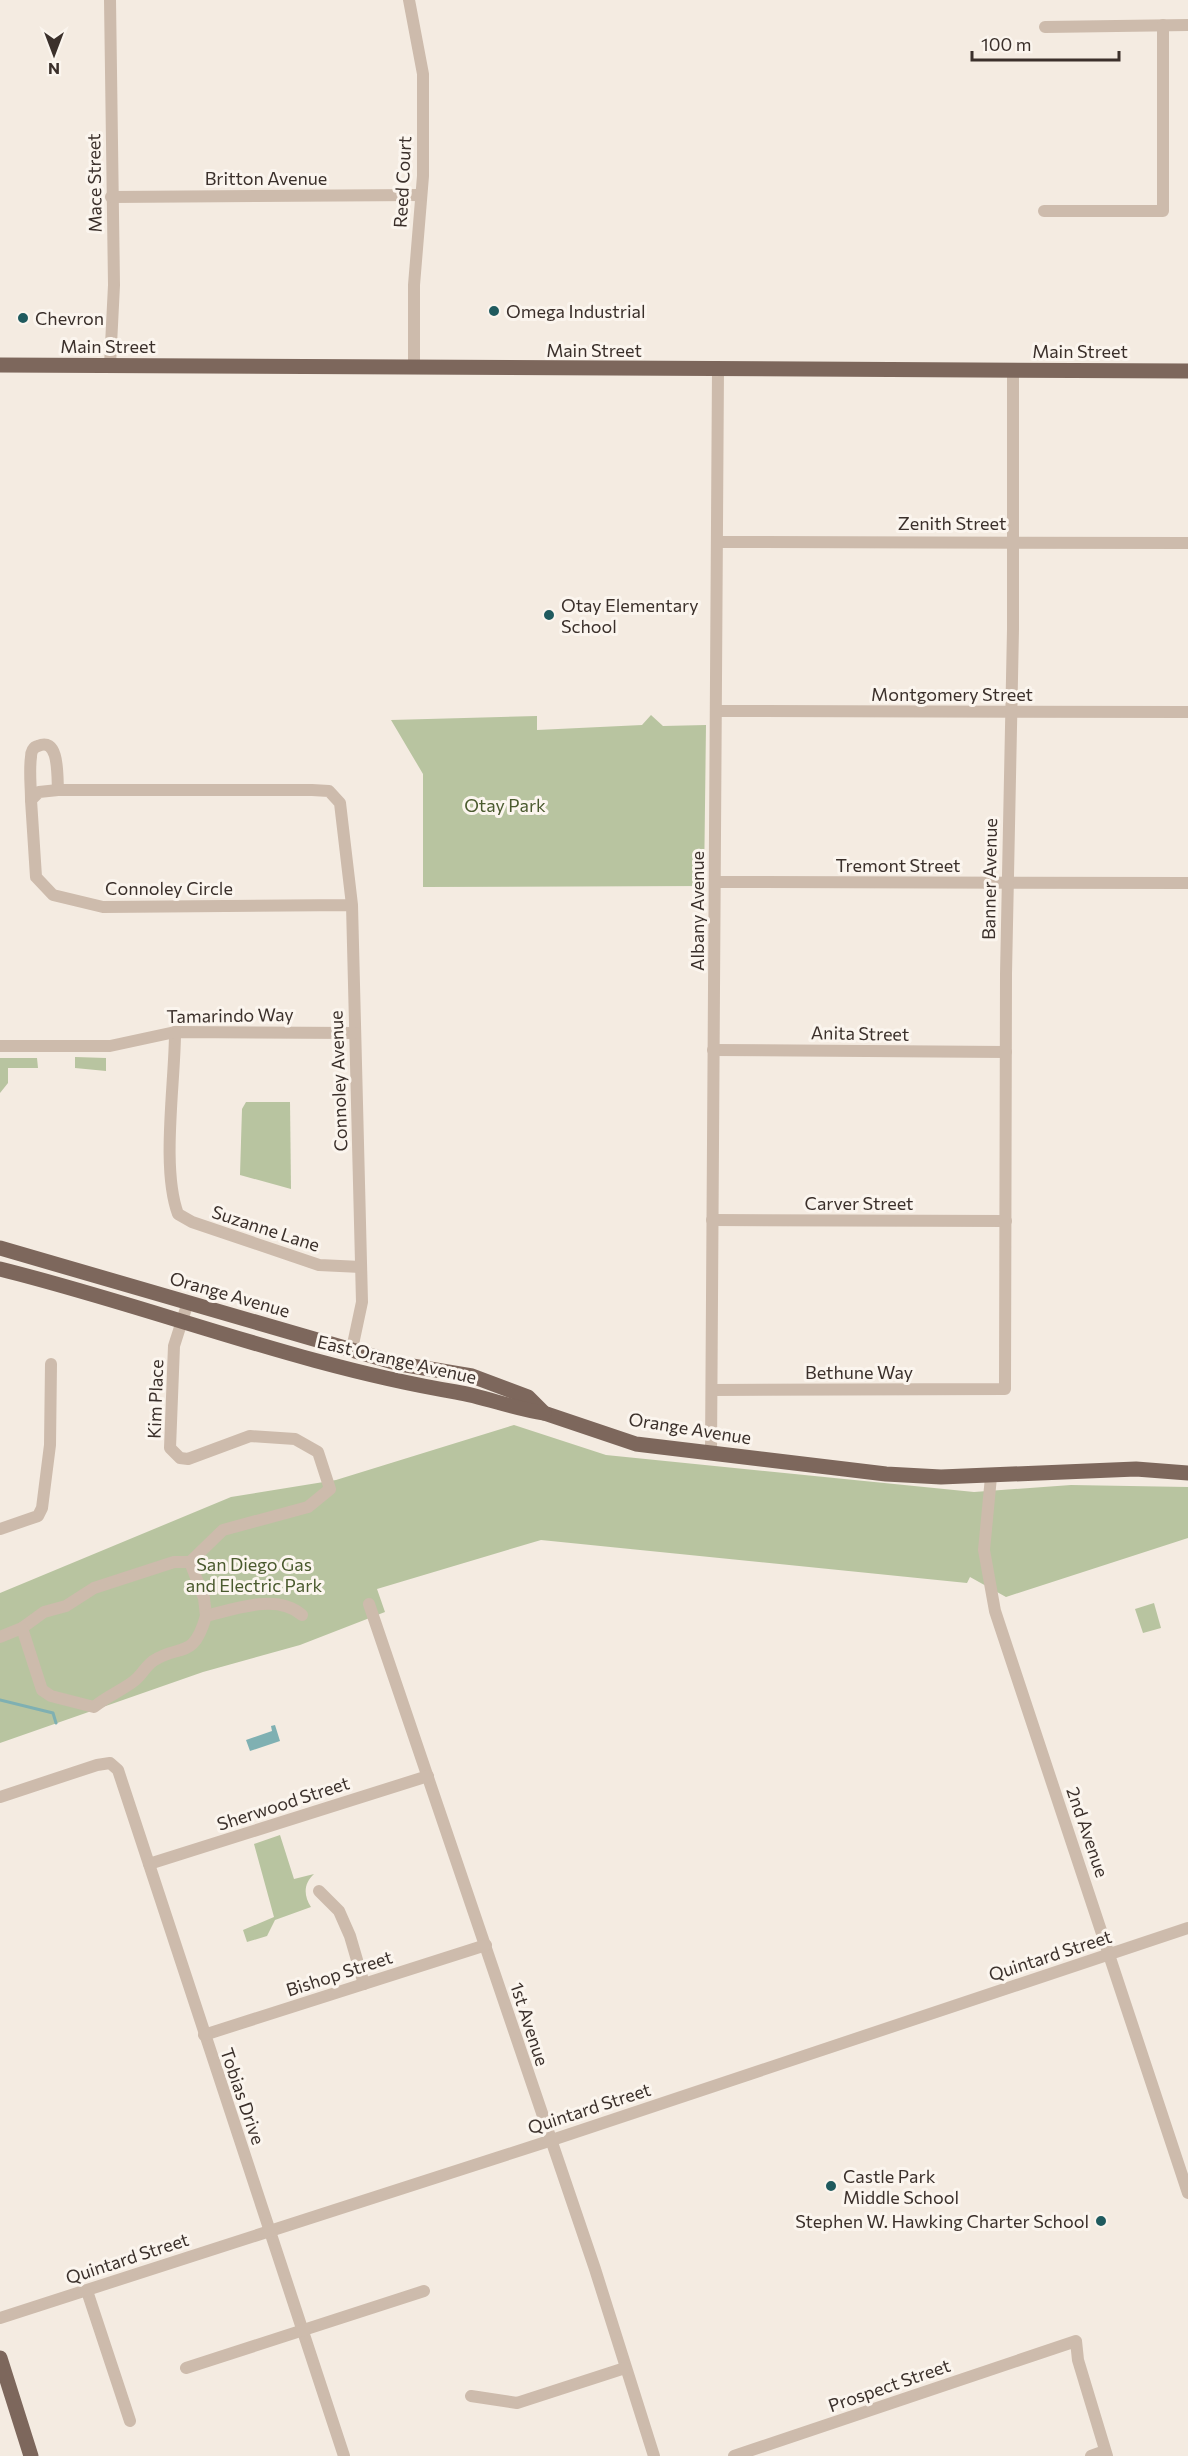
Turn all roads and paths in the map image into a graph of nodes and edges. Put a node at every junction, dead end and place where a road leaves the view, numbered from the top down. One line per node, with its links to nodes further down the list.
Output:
1 (110, 0): 7 (street, Mace Street)
2 (409, 0): 6 (street, Reed Court)
3 (1163, 25): 4 (street); 5 (street); 8 (street)
4 (1188, 26)
5 (1045, 27)
6 (421, 195): 7 (street, Britton Avenue); 11 (street, Reed Court)
7 (111, 197): 10 (street, Mace Street)
8 (1044, 211)
9 (0, 365): 10 (main road, Main Street)
10 (111, 365): 11 (main road, Main Street)
11 (414, 368): 12 (main road, Main Street)
12 (718, 369): 13 (main road, Main Street); 16 (street, Albany Avenue)
13 (1013, 370): 14 (main road, Main Street); 15 (street, Banner Avenue)
14 (1188, 371)
15 (1013, 541): 16 (street, Zenith Street); 17 (street, Zenith Street); 19 (street, Banner Avenue)
16 (717, 542): 18 (street, Albany Avenue)
17 (1188, 543)
18 (716, 711): 19 (street, Montgomery Street); 23 (street, Albany Avenue)
19 (1012, 712): 20 (street, Montgomery Street); 24 (street, Banner Avenue)
20 (1188, 712)
21 (58, 790): 22 (street); 22 (street, Connoley Circle); 26 (street, Connoley Avenue)
22 (31, 800): 26 (street, Connoley Circle)
23 (715, 882): 24 (street, Tremont Street); 30 (street, Albany Avenue)
24 (1008, 883): 25 (street, Tremont Street); 31 (street, Banner Avenue)
25 (1188, 883)
26 (352, 905): 28 (street, Connoley Avenue)
27 (175, 1032): 28 (street, Tamarindo Way); 29 (street, Tamarindo Way); 35 (street, Suzanne Lane)
28 (355, 1033): 35 (street, Connoley Avenue)
29 (0, 1046)
30 (713, 1050): 31 (street, Anita Street); 32 (street, Albany Avenue)
31 (1006, 1052): 33 (street, Banner Avenue)
32 (712, 1220): 33 (street, Carver Street); 43 (street, Albany Avenue)
33 (1006, 1221): 42 (street, Banner Avenue)
34 (0, 1248): 37 (main road, Orange Avenue)
35 (361, 1267): 39 (street, Connoley Avenue)
36 (0, 1269): 38 (main road, East Orange Avenue)
37 (188, 1302): 38 (street, Kim Place); 39 (main road, Orange Avenue)
38 (181, 1322): 41 (main road, East Orange Avenue); 49 (street, Kim Place)
39 (352, 1349): 41 (main road); 44 (main road, Orange Avenue)
40 (51, 1364): 48 (street)
41 (345, 1370): 44 (main road, East Orange Avenue)
42 (1005, 1389): 43 (street, Bethune Way)
43 (712, 1390): 45 (street, Albany Avenue)
44 (544, 1413): 45 (main road, Orange Avenue)
45 (711, 1453): 47 (main road, Orange Avenue)
46 (1188, 1473): 47 (main road, Orange Avenue)
47 (992, 1477): 61 (street, 2nd Avenue)
48 (0, 1529)
49 (190, 1562): 52 (street); 53 (street)
50 (369, 1604): 55 (street, 1st Avenue)
51 (302, 1615): 52 (street)
52 (206, 1616): 53 (street)
53 (22, 1628): 54 (street)
54 (0, 1637)
55 (428, 1776): 57 (street, Sherwood Street); 60 (street, 1st Avenue)
56 (0, 1797): 57 (street, Tobias Drive)
57 (149, 1864): 63 (street, Tobias Drive)
58 (319, 1891): 62 (street)
59 (1188, 1928): 61 (street, Quintard Street)
60 (486, 1945): 62 (street, Bishop Street); 64 (street, 1st Avenue)
61 (1110, 1954): 64 (street, Quintard Street); 65 (street, 2nd Avenue)
62 (364, 1984): 63 (street, Bishop Street)
63 (204, 2036): 66 (street, Tobias Drive)
64 (549, 2140): 66 (street, Quintard Street); 73 (street, 1st Avenue)
65 (1188, 2193)
66 (269, 2230): 67 (street, Quintard Street); 70 (street, Tobias Drive)
67 (87, 2291): 69 (street, Quintard Street); 75 (street)
68 (424, 2291): 70 (street)
69 (0, 2318)
70 (302, 2330): 72 (street); 78 (street, Tobias Drive)
71 (0, 2358): 77 (main road)
72 (186, 2368)
73 (625, 2368): 74 (street); 79 (street, 1st Avenue)
74 (471, 2396)
75 (130, 2421)
76 (1106, 2454): 80 (street, Prospect Street); 81 (street)
77 (31, 2456)
78 (344, 2456)
79 (654, 2456)
80 (734, 2456)
81 (1091, 2456)

